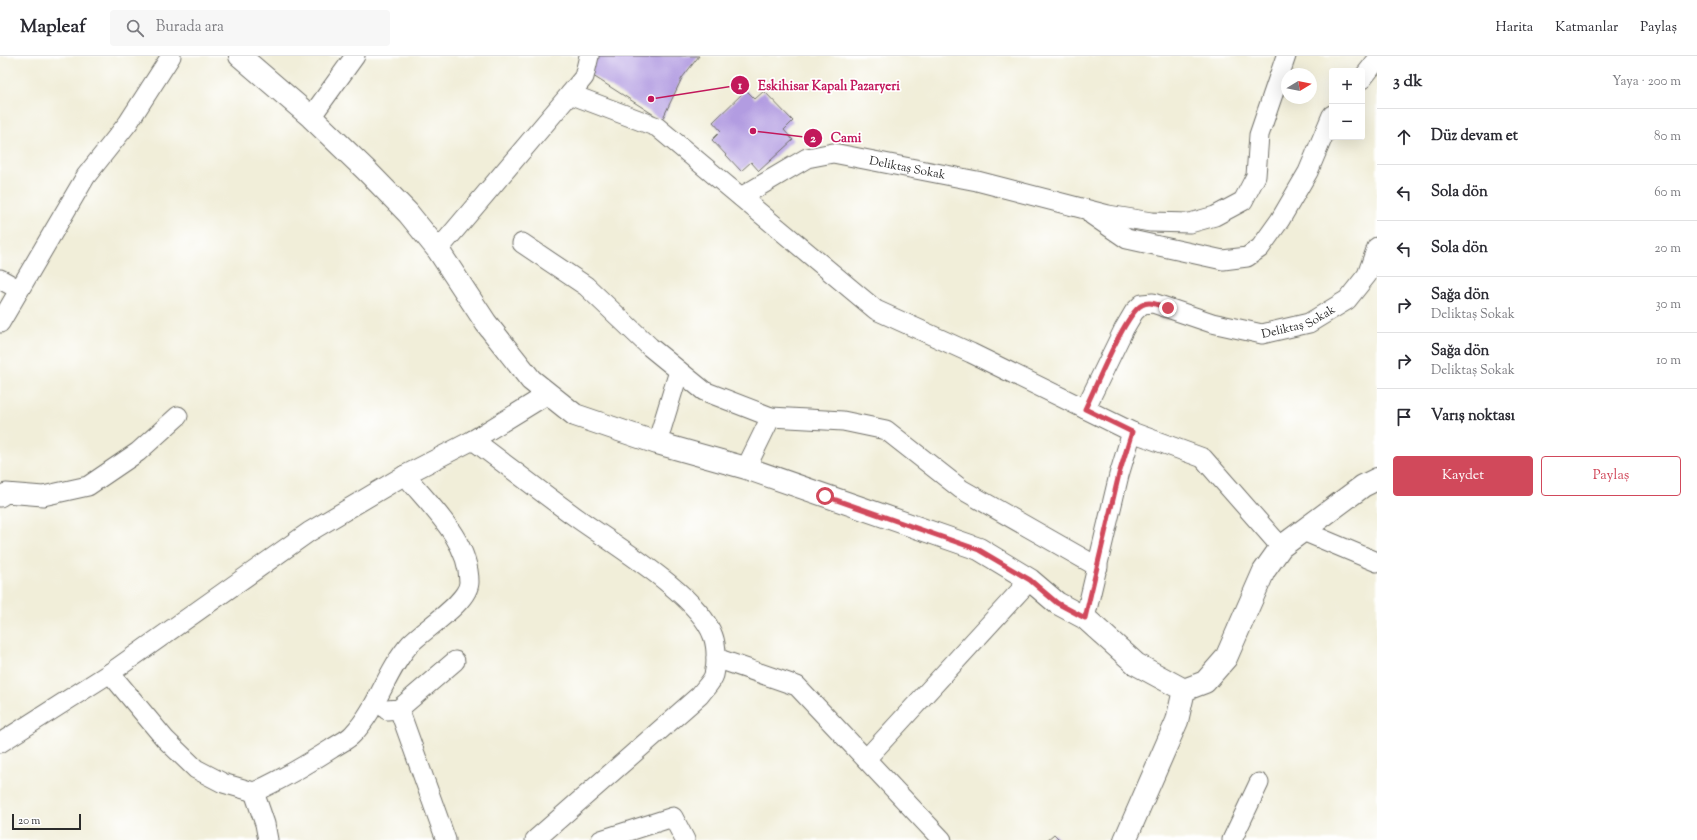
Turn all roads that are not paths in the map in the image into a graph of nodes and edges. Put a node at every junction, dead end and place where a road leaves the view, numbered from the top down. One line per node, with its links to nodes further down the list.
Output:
1 (171, 56): 17 (street)
2 (240, 56): 9 (street)
3 (355, 56): 9 (street)
4 (589, 56): 8 (street)
5 (1286, 56): 12 (street, Deliktaş Sokak)
6 (1377, 60): 7 (street)
7 (1365, 75)
8 (570, 94): 11 (street); 15 (street)
9 (311, 117): 15 (street)
10 (1329, 123): 12 (street, Deliktaş Sokak)
11 (740, 197): 12 (street, Deliktaş Sokak); 21 (street)
12 (1081, 208)
13 (522, 244): 19 (street)
14 (1377, 247): 21 (street, Deliktaş Sokak)
15 (438, 250): 20 (street)
16 (0, 279): 17 (street)
17 (18, 289): 18 (street)
18 (0, 323)
19 (679, 371): 23 (street); 26 (street)
20 (548, 394): 25 (street); 26 (street)
21 (1085, 409): 24 (street)
22 (178, 416): 30 (street)
23 (771, 417): 27 (street); 34 (street)
24 (1132, 432): 32 (street); 34 (street)
25 (473, 440): 28 (street); 37 (street)
26 (657, 443): 27 (street)
27 (746, 468): 35 (street)
28 (405, 475): 39 (street); 42 (street)
29 (1377, 479): 31 (street)
30 (0, 497)
31 (1303, 531): 32 (street); 33 (street)
32 (1281, 547): 40 (street)
33 (1377, 562)
34 (1098, 566): 36 (street)
35 (1030, 580): 36 (street); 44 (street)
36 (1085, 618): 40 (street)
37 (716, 658): 44 (street); 49 (street)
38 (455, 661): 41 (street)
39 (110, 673): 43 (street); 46 (street)
40 (1184, 690): 53 (street)
41 (399, 709): 42 (street); 48 (street)
42 (371, 711): 46 (street)
43 (0, 743)
44 (866, 759): 52 (street)
45 (1259, 783): 54 (street)
46 (254, 792): 47 (street)
47 (268, 840)
48 (446, 840)
49 (535, 840)
50 (601, 840): 51 (street)
51 (685, 840)
52 (942, 840)
53 (1125, 840)
54 (1232, 840)

